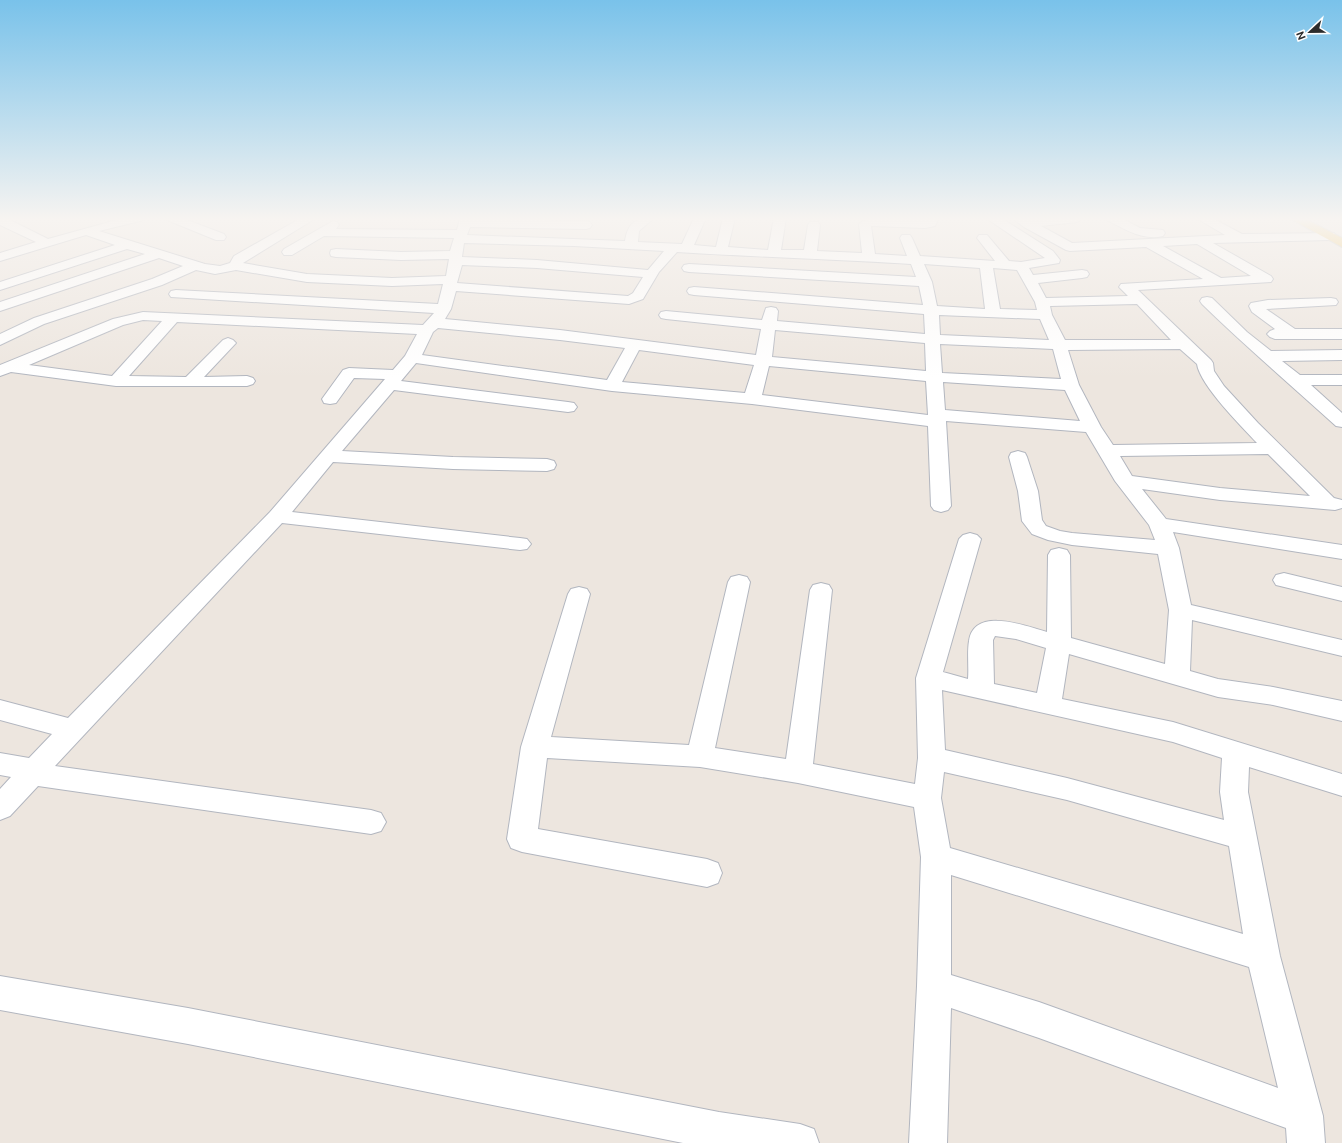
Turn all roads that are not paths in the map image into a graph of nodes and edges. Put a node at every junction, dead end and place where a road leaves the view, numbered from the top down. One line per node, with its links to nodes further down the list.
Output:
1 (45, 271): 26 (street)
2 (107, 271): 33 (street)
3 (122, 271): 22 (street)
4 (181, 271): 22 (street)
5 (267, 271): 21 (street)
6 (315, 271): 21 (street)
7 (453, 271): 25 (street)
8 (621, 271): 18 (street)
9 (654, 271): 18 (street)
10 (733, 271): 20 (street)
11 (783, 271): 20 (street)
12 (921, 271): 23 (street)
13 (987, 271): 36 (street)
14 (1019, 271): 34 (street)
15 (1039, 271): 19 (street)
16 (1202, 271): 24 (street)
17 (1254, 271): 24 (street)
18 (651, 274): 25 (street)
19 (1082, 274)
20 (782, 275): 23 (street); 29 (street)
21 (307, 278): 25 (street)
22 (157, 282): 40 (street)
23 (925, 282): 35 (street)
24 (1219, 282): 30 (street)
25 (450, 283): 39 (street)
26 (0, 286)
27 (694, 291): 29 (street)
28 (176, 294): 39 (street)
29 (772, 298): 35 (street); 41 (street)
30 (1140, 300): 34 (street); 49 (street)
31 (1207, 301): 44 (street)
32 (1331, 302): 42 (street)
33 (1, 306): 40 (street)
34 (1043, 308): 36 (street); 48 (street)
35 (931, 310): 36 (street); 45 (street)
36 (993, 314)
37 (666, 315): 41 (street)
38 (174, 317): 39 (street); 55 (street); 60 (street)
39 (436, 320): 50 (street); 53 (street)
40 (39, 321): 46 (street)
41 (769, 325): 45 (street); 54 (street)
42 (1291, 334): 43 (street); 44 (street)
43 (1342, 334)
44 (1242, 335): 52 (street)
45 (933, 339): 48 (street); 56 (street)
46 (0, 340)
47 (228, 343): 62 (street)
48 (1059, 344): 49 (street); 63 (street)
49 (1182, 344): 73 (street)
50 (634, 345): 54 (street); 64 (street)
51 (1342, 354): 52 (street)
52 (1268, 356): 58 (street)
53 (412, 358): 57 (street); 64 (street)
54 (763, 361): 56 (street); 65 (street)
55 (4, 369): 60 (street)
56 (934, 377): 63 (street); 70 (street)
57 (392, 380): 66 (street); 69 (street); 75 (street)
58 (1296, 380): 59 (street); 67 (street)
59 (1342, 380)
60 (116, 381): 62 (street)
61 (247, 381): 62 (street)
62 (190, 382)
63 (1071, 385): 72 (street)
64 (612, 386): 65 (street)
65 (752, 399): 70 (street)
66 (330, 400)
67 (1324, 406): 68 (street); 71 (street)
68 (1342, 406)
69 (568, 407)
70 (937, 419): 72 (street); 80 (street)
71 (1342, 422)
72 (1092, 427): 74 (street)
73 (1273, 448): 74 (street); 79 (street)
74 (1108, 451): 78 (street)
75 (328, 456): 77 (street); 81 (street)
76 (1018, 457): 85 (street)
77 (547, 465)
78 (1125, 481): 79 (street); 82 (street)
79 (1335, 504)
80 (941, 506)
81 (277, 516): 84 (street); 102 (street)
82 (1158, 524): 85 (street); 86 (street)
83 (970, 539): 97 (street)
84 (520, 544)
85 (1168, 548): 93 (street)
86 (1342, 552)
87 (1059, 555): 94 (street)
88 (1284, 580): 92 (street)
89 (739, 582): 105 (street)
90 (821, 590): 109 (street)
91 (579, 594): 103 (street)
92 (1342, 594)
93 (1181, 610): 95 (street); 96 (street)
94 (1058, 644): 96 (street); 98 (street); 99 (street)
95 (1342, 648)
96 (1177, 676): 101 (street)
97 (929, 678): 98 (street); 106 (street)
98 (981, 690): 99 (street)
99 (1048, 705): 104 (street)
100 (0, 710): 102 (street)
101 (1342, 711)
102 (73, 729): 108 (street)
103 (535, 747): 105 (street); 116 (street)
104 (1236, 751): 110 (street); 114 (street)
105 (700, 756): 109 (street)
106 (932, 758): 111 (street); 114 (street)
107 (0, 764): 108 (street)
108 (33, 772): 112 (street); 113 (street)
109 (798, 772): 111 (street)
110 (1342, 785)
111 (927, 798): 115 (street)
112 (0, 808)
113 (372, 822)
114 (1242, 837): 117 (street)
115 (936, 857): 117 (street); 118 (street)
116 (707, 873)
117 (1263, 956): 120 (street)
118 (934, 986): 120 (street); 122 (street)
119 (0, 993): 121 (street)
120 (1305, 1130)
121 (800, 1143)
122 (928, 1143)

